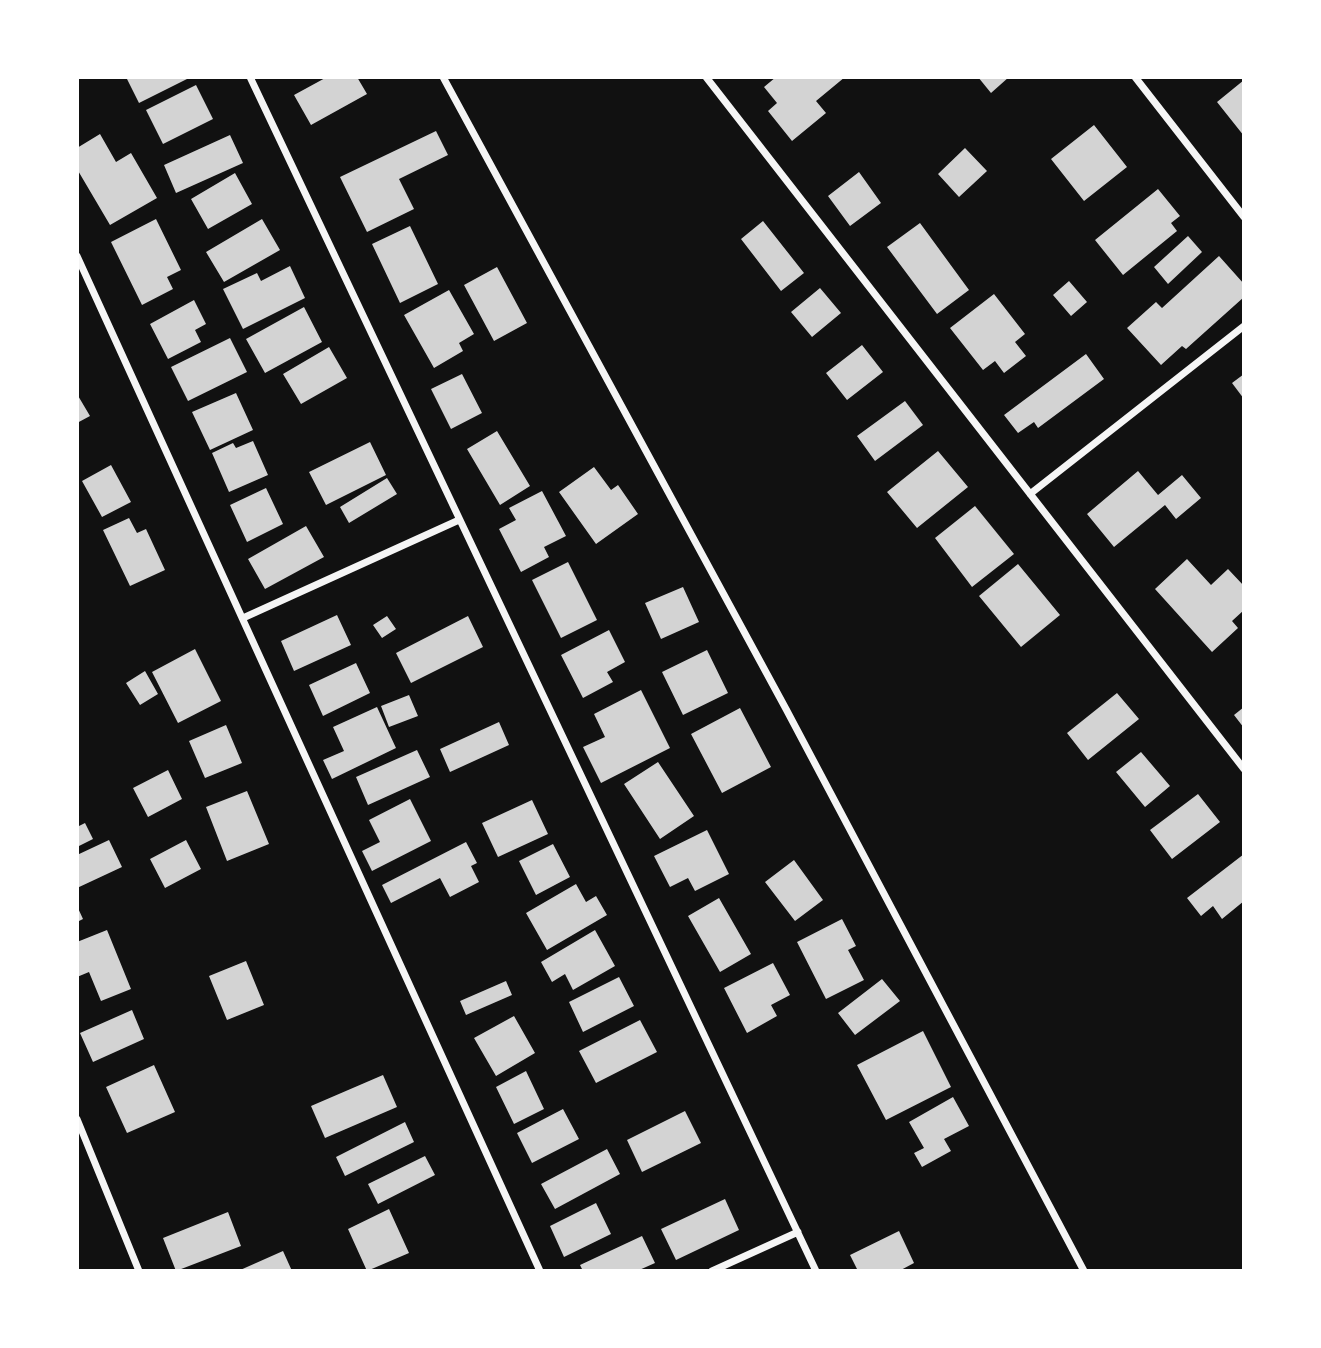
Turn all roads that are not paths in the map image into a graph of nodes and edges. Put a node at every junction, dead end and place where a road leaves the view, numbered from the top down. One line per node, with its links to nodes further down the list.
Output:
1 (250, 77): 9 (street)
2 (443, 77): 18 (street)
3 (706, 77): 8 (street)
4 (1135, 77): 5 (street)
5 (1244, 218)
6 (77, 256): 10 (street)
7 (1244, 326): 8 (street)
8 (1030, 494): 11 (street)
9 (459, 520): 10 (street); 13 (street)
10 (243, 618): 15 (street)
11 (1244, 769)
12 (77, 1119): 14 (street)
13 (798, 1232): 16 (street); 17 (street)
14 (139, 1271)
15 (540, 1271)
16 (712, 1271)
17 (816, 1271)
18 (1084, 1271)

